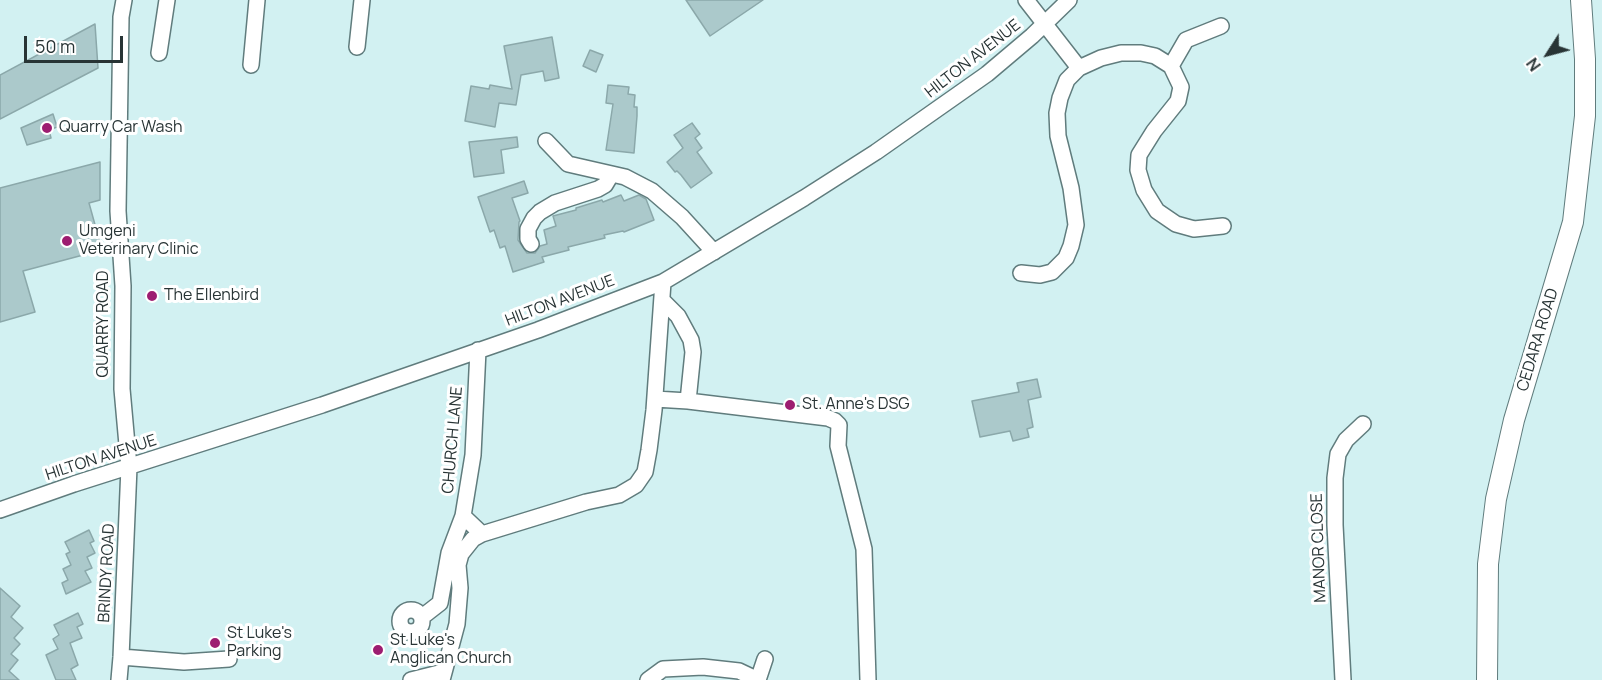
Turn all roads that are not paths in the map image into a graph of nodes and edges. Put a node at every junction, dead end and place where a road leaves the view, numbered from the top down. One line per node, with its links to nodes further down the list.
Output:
1 (124, 0): 27 (street, QUARRY ROAD)
2 (167, 0): 11 (street)
3 (257, 0): 12 (street)
4 (362, 0): 10 (street)
5 (1026, 0): 8 (street)
6 (1069, 0): 8 (street, HILTON AVENUE)
7 (1582, 1): 42 (main road, CEDARA ROAD)
8 (1046, 23): 14 (street); 19 (street, HILTON AVENUE)
9 (1221, 26): 13 (street)
10 (357, 47)
11 (159, 53)
12 (251, 65)
13 (1171, 66): 14 (street); 17 (street)
14 (1079, 68): 20 (street)
15 (546, 141): 16 (street)
16 (611, 175): 18 (street); 19 (street)
17 (1223, 226)
18 (531, 244)
19 (714, 252): 21 (street, HILTON AVENUE)
20 (1021, 273)
21 (663, 282): 22 (street); 23 (street, HILTON AVENUE)
22 (662, 300): 24 (street); 25 (street)
23 (478, 350): 27 (street, HILTON AVENUE); 29 (street, CHURCH LANE)
24 (654, 399): 25 (street); 30 (street)
25 (687, 401): 40 (street)
26 (1363, 424): 41 (street, MANOR CLOSE)
27 (129, 467): 28 (street, HILTON AVENUE); 32 (street, BRINDY ROAD)
28 (0, 510)
29 (463, 516): 30 (street); 31 (street, CHURCH LANE)
30 (482, 534): 35 (street)
31 (422, 617)
32 (122, 657): 33 (street); 36 (street, BRINDY ROAD)
33 (229, 659)
34 (765, 659): 39 (street)
35 (442, 676): 37 (street)
36 (118, 680)
37 (411, 680)
38 (648, 680): 39 (street)
39 (758, 680)
40 (868, 680)
41 (1344, 680)
42 (1487, 680)

